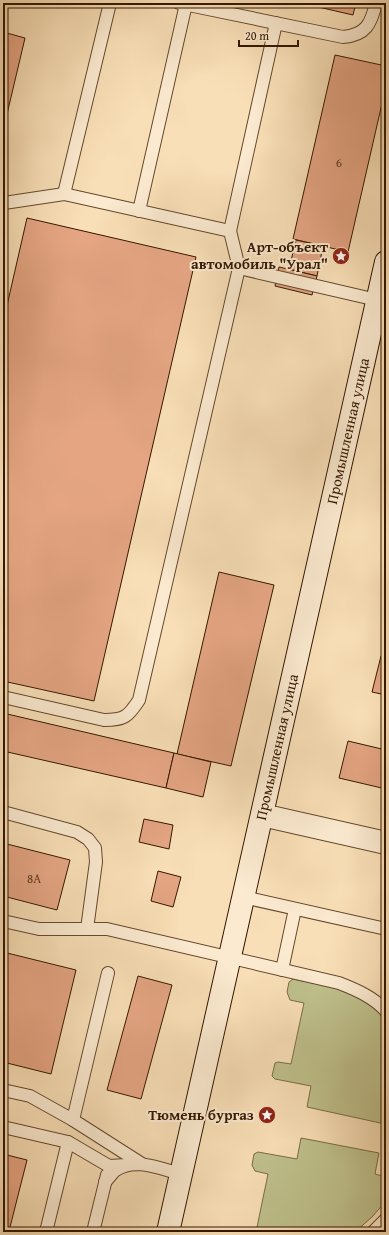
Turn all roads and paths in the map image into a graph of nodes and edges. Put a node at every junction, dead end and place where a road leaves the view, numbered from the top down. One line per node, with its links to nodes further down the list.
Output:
1 (110, 3): 5 (lane)
2 (376, 3): 4 (lane)
3 (183, 4): 4 (lane); 7 (lane)
4 (276, 23): 8 (lane)
5 (64, 194): 6 (lane); 7 (lane)
6 (3, 204)
7 (139, 211): 8 (lane)
8 (230, 231): 10 (lane)
9 (386, 262): 11 (main road, Промышленная улица)
10 (239, 268): 11 (lane); 12 (lane)
11 (377, 300): 14 (main road, Промышленная улица)
12 (3, 696)
13 (3, 812): 19 (lane)
14 (262, 815): 15 (main road); 16 (main road, Промышленная улица)
15 (386, 843)
16 (243, 898): 17 (lane); 21 (main road, Промышленная улица)
17 (295, 909): 20 (lane); 22 (lane)
18 (3, 921): 19 (lane)
19 (87, 929): 21 (lane)
20 (386, 929)
21 (230, 958): 22 (lane); 32 (main road, Промышленная улица)
22 (282, 970): 24 (lane)
23 (108, 973): 26 (lane)
24 (386, 1011)
25 (3, 1090): 26 (lane)
26 (73, 1120): 29 (lane)
27 (3, 1127): 28 (lane)
28 (68, 1142): 31 (lane); 35 (lane)
29 (142, 1164): 30 (lane); 32 (lane)
30 (127, 1165): 31 (lane); 33 (lane)
31 (109, 1166): 33 (lane)
32 (181, 1174): 37 (main road, Промышленная улица)
33 (105, 1182): 36 (lane)
34 (386, 1219): 38 (lane)
35 (46, 1232)
36 (93, 1232)
37 (168, 1232)
38 (373, 1232)

